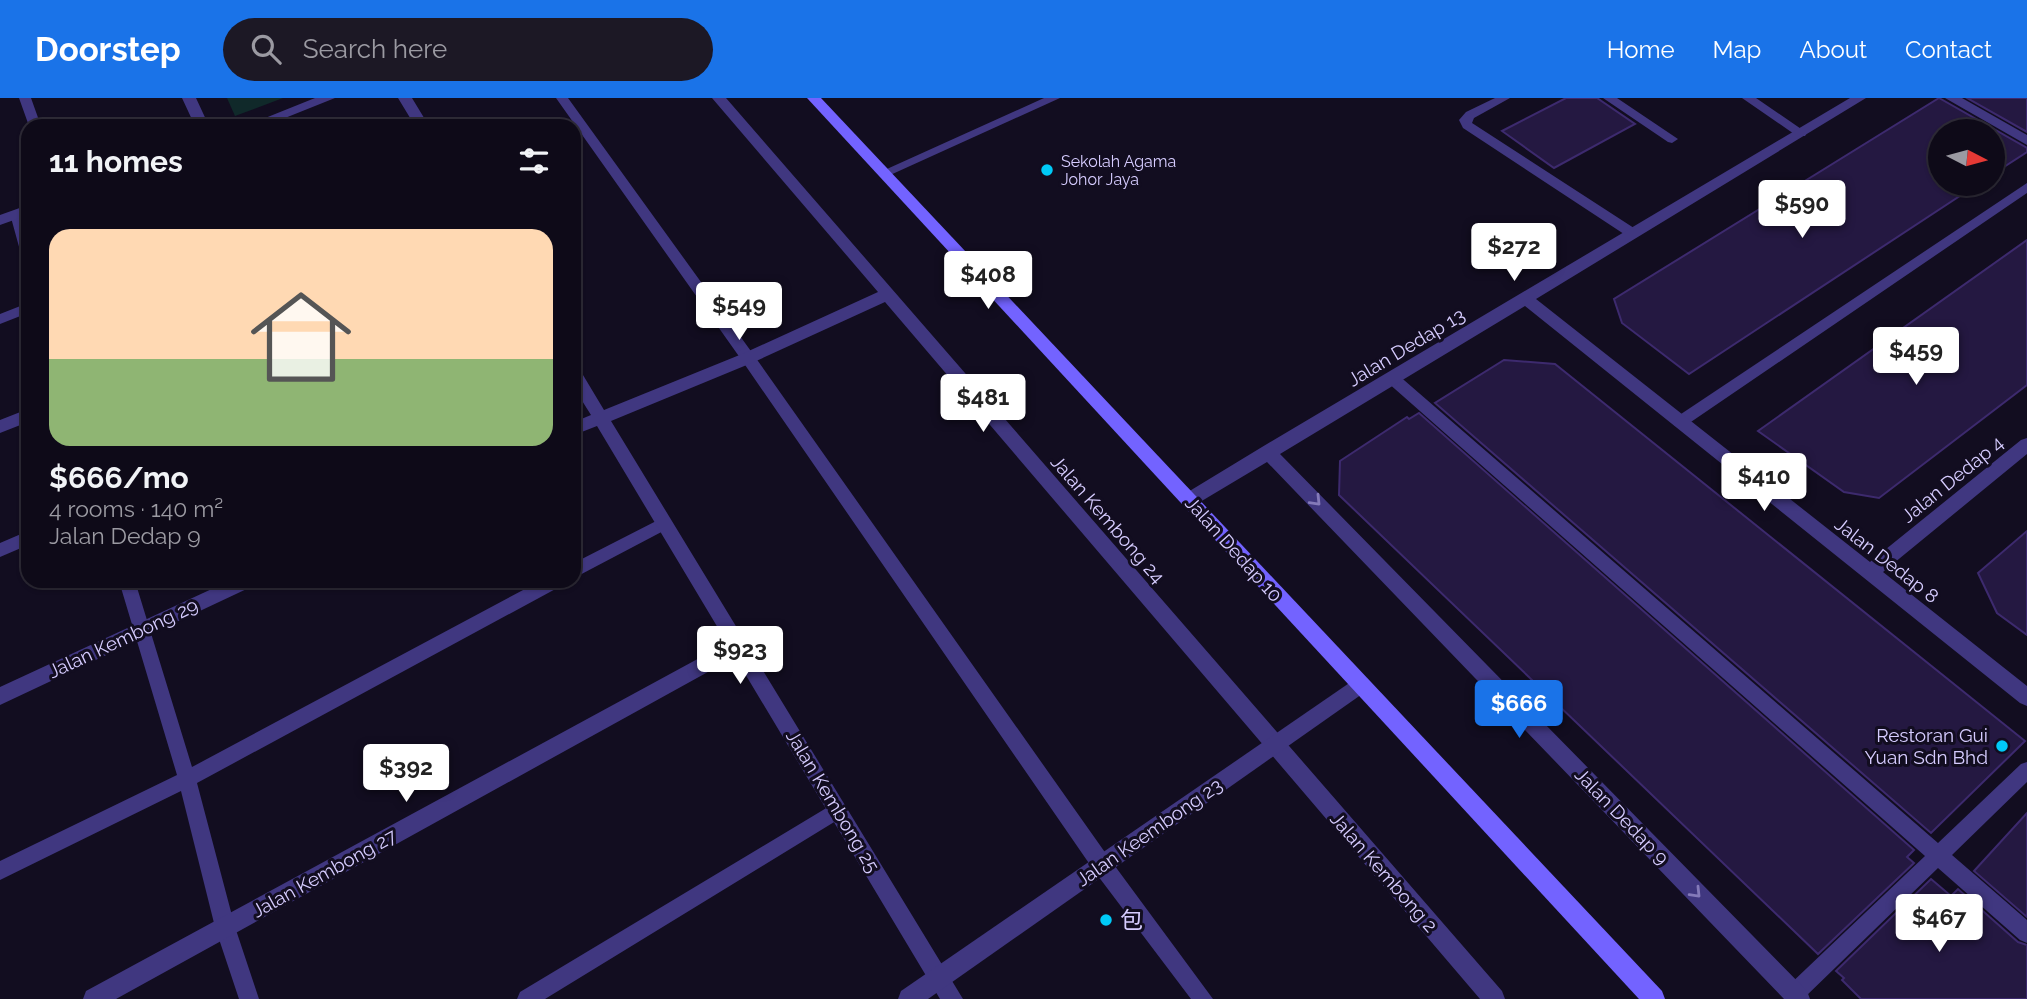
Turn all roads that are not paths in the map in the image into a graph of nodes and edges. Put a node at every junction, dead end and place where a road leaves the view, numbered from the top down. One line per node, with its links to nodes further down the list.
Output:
1 (25, 98): 14 (lane)
2 (189, 98): 15 (street)
3 (328, 98): 16 (street)
4 (405, 98): 17 (street)
5 (562, 98): 18 (lane)
6 (719, 98): 28 (street, Jalan Kembong 24)
7 (814, 98): 23 (main road, Jalan Dedap 10)
8 (1054, 98): 23 (lane)
9 (1504, 98): 27 (lane)
10 (1609, 98): 21 (lane)
11 (1748, 98): 20 (lane)
12 (1858, 98): 20 (street, Jalan Dedap 13)
13 (1952, 98): 22 (street)
14 (32, 119)
15 (199, 119)
16 (271, 119)
17 (418, 119)
18 (577, 119)
19 (581, 125): 32 (lane)
20 (1801, 133): 27 (street, Jalan Dedap 13)
21 (1672, 139)
22 (2027, 141)
23 (884, 173): 42 (main road, Jalan Dedap 10)
24 (2027, 187): 37 (lane)
25 (21, 212): 26 (street)
26 (0, 220)
27 (1632, 233): 29 (street, Jalan Dedap 13)
28 (888, 294): 32 (street); 56 (street, Jalan Kembong 24)
29 (1525, 298): 33 (street, Jalan Dedap 13); 37 (street, Jalan Dedap 8)
30 (21, 311): 31 (lane)
31 (0, 319)
32 (748, 358): 35 (street); 61 (lane)
33 (1392, 378): 41 (street, Jalan Dedap 13); 60 (lane)
34 (581, 385): 35 (street, Jalan Kembong 25)
35 (601, 416): 38 (street); 43 (street, Jalan Kembong 25)
36 (21, 418): 39 (street)
37 (1680, 422): 47 (street, Jalan Dedap 8)
38 (581, 426)
39 (0, 427)
40 (2027, 445): 47 (street, Jalan Dedap 4)
41 (1268, 452): 42 (street, Jalan Dedap 13); 66 (street, Jalan Dedap 9, one-way to 66)
42 (1189, 499): 53 (main road, Jalan Dedap 10)
43 (664, 523): 46 (lane); 52 (street, Jalan Kembong 25)
44 (21, 541): 45 (lane)
45 (0, 550)
46 (581, 567)
47 (1870, 573): 55 (street, Jalan Dedap 8)
48 (129, 588): 51 (lane)
49 (232, 588): 51 (street, Jalan Kembong 29)
50 (542, 588): 58 (lane)
51 (142, 630): 54 (street, Jalan Kembong 29); 58 (lane)
52 (739, 646): 59 (street, Jalan Kembong 25); 63 (street, Jalan Kembong 27)
53 (1358, 686): 56 (street, Jalan Keembong 23); 74 (main road, Jalan Dedap 10)
54 (0, 696)
55 (2027, 697)
56 (1274, 745): 61 (street, Jalan Keembong 23); 73 (street, Jalan Kembong 2)
57 (2027, 770): 60 (lane)
58 (187, 779): 62 (lane); 63 (lane)
59 (838, 810): 65 (street, Jalan Kembong 25); 69 (lane)
60 (1938, 855): 64 (lane); 66 (lane)
61 (1102, 864): 65 (street, Jalan Keembong 23); 72 (lane)
62 (0, 871)
63 (225, 927): 67 (street, Jalan Kembong 27); 68 (lane)
64 (2027, 933)
65 (939, 977): 70 (street, Jalan Keembong 23); 71 (street, Jalan Kembong 25)
66 (1797, 996)
67 (93, 999)
68 (249, 999)
69 (527, 999)
70 (909, 999)
71 (952, 999)
72 (1203, 999)
73 (1494, 999)
74 (1654, 999)

